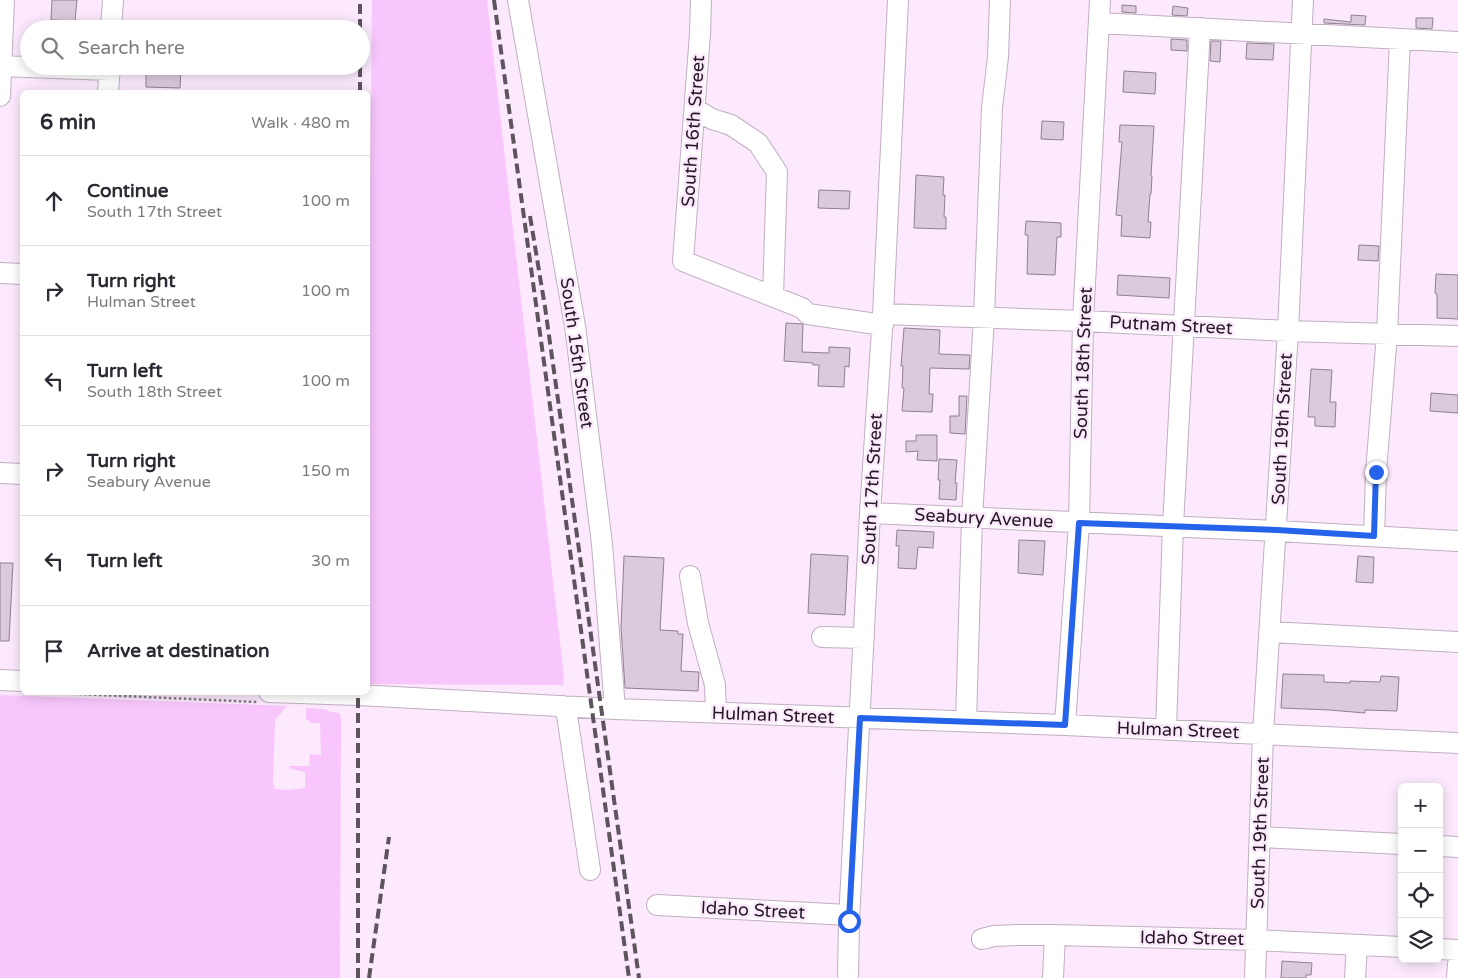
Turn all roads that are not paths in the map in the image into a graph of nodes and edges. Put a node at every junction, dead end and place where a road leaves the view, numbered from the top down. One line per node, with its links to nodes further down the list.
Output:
1 (4, 0): 15 (street)
2 (113, 0): 9 (street)
3 (518, 0): 50 (street, South 15th Street)
4 (701, 0): 20 (street, South 16th Street)
5 (898, 0): 26 (street, South 17th Street)
6 (1000, 0): 25 (street)
7 (1100, 0): 10 (street, South 18th Street)
8 (1302, 0): 12 (street, South 19th Street)
9 (112, 20)
10 (1099, 22): 11 (street); 27 (street, South 18th Street)
11 (1200, 28): 12 (street); 28 (street)
12 (1301, 34): 13 (street); 29 (street, South 19th Street)
13 (1400, 39): 14 (street); 30 (street)
14 (1458, 42)
15 (1, 66): 16 (street); 19 (street)
16 (20, 66)
17 (109, 75): 18 (street)
18 (108, 90)
19 (0, 96)
20 (694, 109): 21 (street, South 16th Street); 24 (street)
21 (683, 261): 24 (street, Putnam Street)
22 (0, 273): 23 (street)
23 (20, 274)
24 (772, 296): 26 (street, Putnam Street)
25 (984, 317): 26 (street, Putnam Street); 27 (street, Putnam Street); 35 (street)
26 (883, 319): 34 (street, South 17th Street)
27 (1083, 321): 28 (street, Putnam Street); 36 (street, South 18th Street)
28 (1183, 326): 29 (street, Putnam Street); 37 (street)
29 (1288, 331): 30 (street, Putnam Street); 38 (street, South 19th Street)
30 (1387, 334): 31 (street, Putnam Street); 39 (street)
31 (1458, 336)
32 (0, 473): 33 (street)
33 (20, 474)
34 (870, 513): 35 (street, Seabury Avenue); 44 (street, South 17th Street)
35 (972, 518): 36 (street, Seabury Avenue); 53 (street)
36 (1079, 523): 37 (street, Seabury Avenue); 54 (street, South 18th Street)
37 (1173, 526): 38 (street, Seabury Avenue); 55 (street)
38 (1277, 530): 39 (street, Seabury Avenue); 42 (street, South 19th Street)
39 (1374, 536): 40 (street, Seabury Avenue)
40 (1458, 541)
41 (690, 576): 51 (street)
42 (1270, 632): 45 (street); 56 (street, South 19th Street)
43 (822, 637): 44 (street)
44 (864, 638): 52 (street, South 17th Street)
45 (1458, 642)
46 (0, 680): 47 (street)
47 (20, 681)
48 (358, 695): 49 (street, Hulman Street)
49 (563, 706): 50 (street, Hulman Street); 62 (street)
50 (614, 709): 51 (street, Hulman Street)
51 (716, 712): 52 (street, Hulman Street)
52 (860, 718): 53 (street, Hulman Street); 64 (street, South 17th Street)
53 (966, 722): 54 (street, Hulman Street)
54 (1065, 725): 55 (street, Hulman Street)
55 (1166, 730): 56 (street, Hulman Street)
56 (1264, 734): 57 (street, Hulman Street); 58 (street, South 19th Street)
57 (1458, 743)
58 (1260, 836): 59 (street); 67 (street, South 19th Street)
59 (1398, 844)
60 (1443, 846): 61 (street)
61 (1458, 847)
62 (590, 870)
63 (657, 905): 64 (street, Idaho Street)
64 (849, 915): 73 (street, South 17th Street)
65 (1055, 935): 66 (street, Idaho Street); 67 (street, Idaho Street); 74 (street)
66 (982, 939)
67 (1256, 940): 68 (street, Idaho Street); 75 (street, South 19th Street)
68 (1356, 945): 69 (street, Idaho Street); 76 (street)
69 (1398, 947)
70 (1443, 949): 71 (street)
71 (1458, 950)
72 (1458, 964): 77 (street)
73 (848, 978)
74 (1053, 978)
75 (1255, 978)
76 (1355, 978)
77 (1457, 978)

